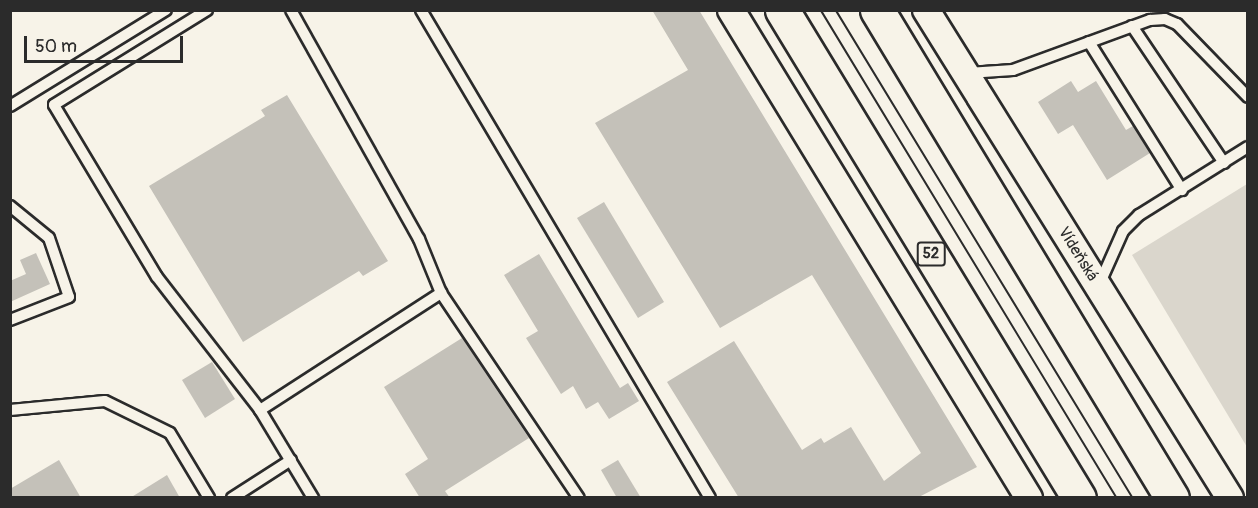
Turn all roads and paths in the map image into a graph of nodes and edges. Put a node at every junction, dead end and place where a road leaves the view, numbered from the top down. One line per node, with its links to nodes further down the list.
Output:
1 (166, 10): 13 (lane)
2 (207, 10): 22 (lane)
3 (291, 10): 19 (lane)
4 (421, 10): 28 (lane)
5 (731, 10): 29 (street)
6 (782, 10): 30 (highway, 52)
7 (877, 10): 31 (highway)
8 (926, 10): 11 (street, Vídeňská)
9 (1132, 26): 10 (lane); 12 (lane); 15 (lane)
10 (1089, 42): 11 (lane); 16 (lane)
11 (965, 73): 18 (street, Vídeňská)
12 (1248, 97)
13 (10, 106)
14 (1248, 147): 15 (lane)
15 (1224, 163): 16 (lane)
16 (1182, 190): 18 (lane)
17 (10, 206): 20 (lane)
18 (1098, 287): 32 (street, Vídeňská)
19 (441, 293): 22 (lane); 27 (lane)
20 (10, 320)
21 (10, 410): 24 (lane)
22 (260, 410): 23 (lane)
23 (291, 460): 25 (lane); 26 (lane)
24 (209, 498)
25 (232, 498)
26 (313, 498)
27 (579, 498)
28 (710, 498)
29 (1029, 498)
30 (1079, 498)
31 (1172, 498)
32 (1230, 498)

